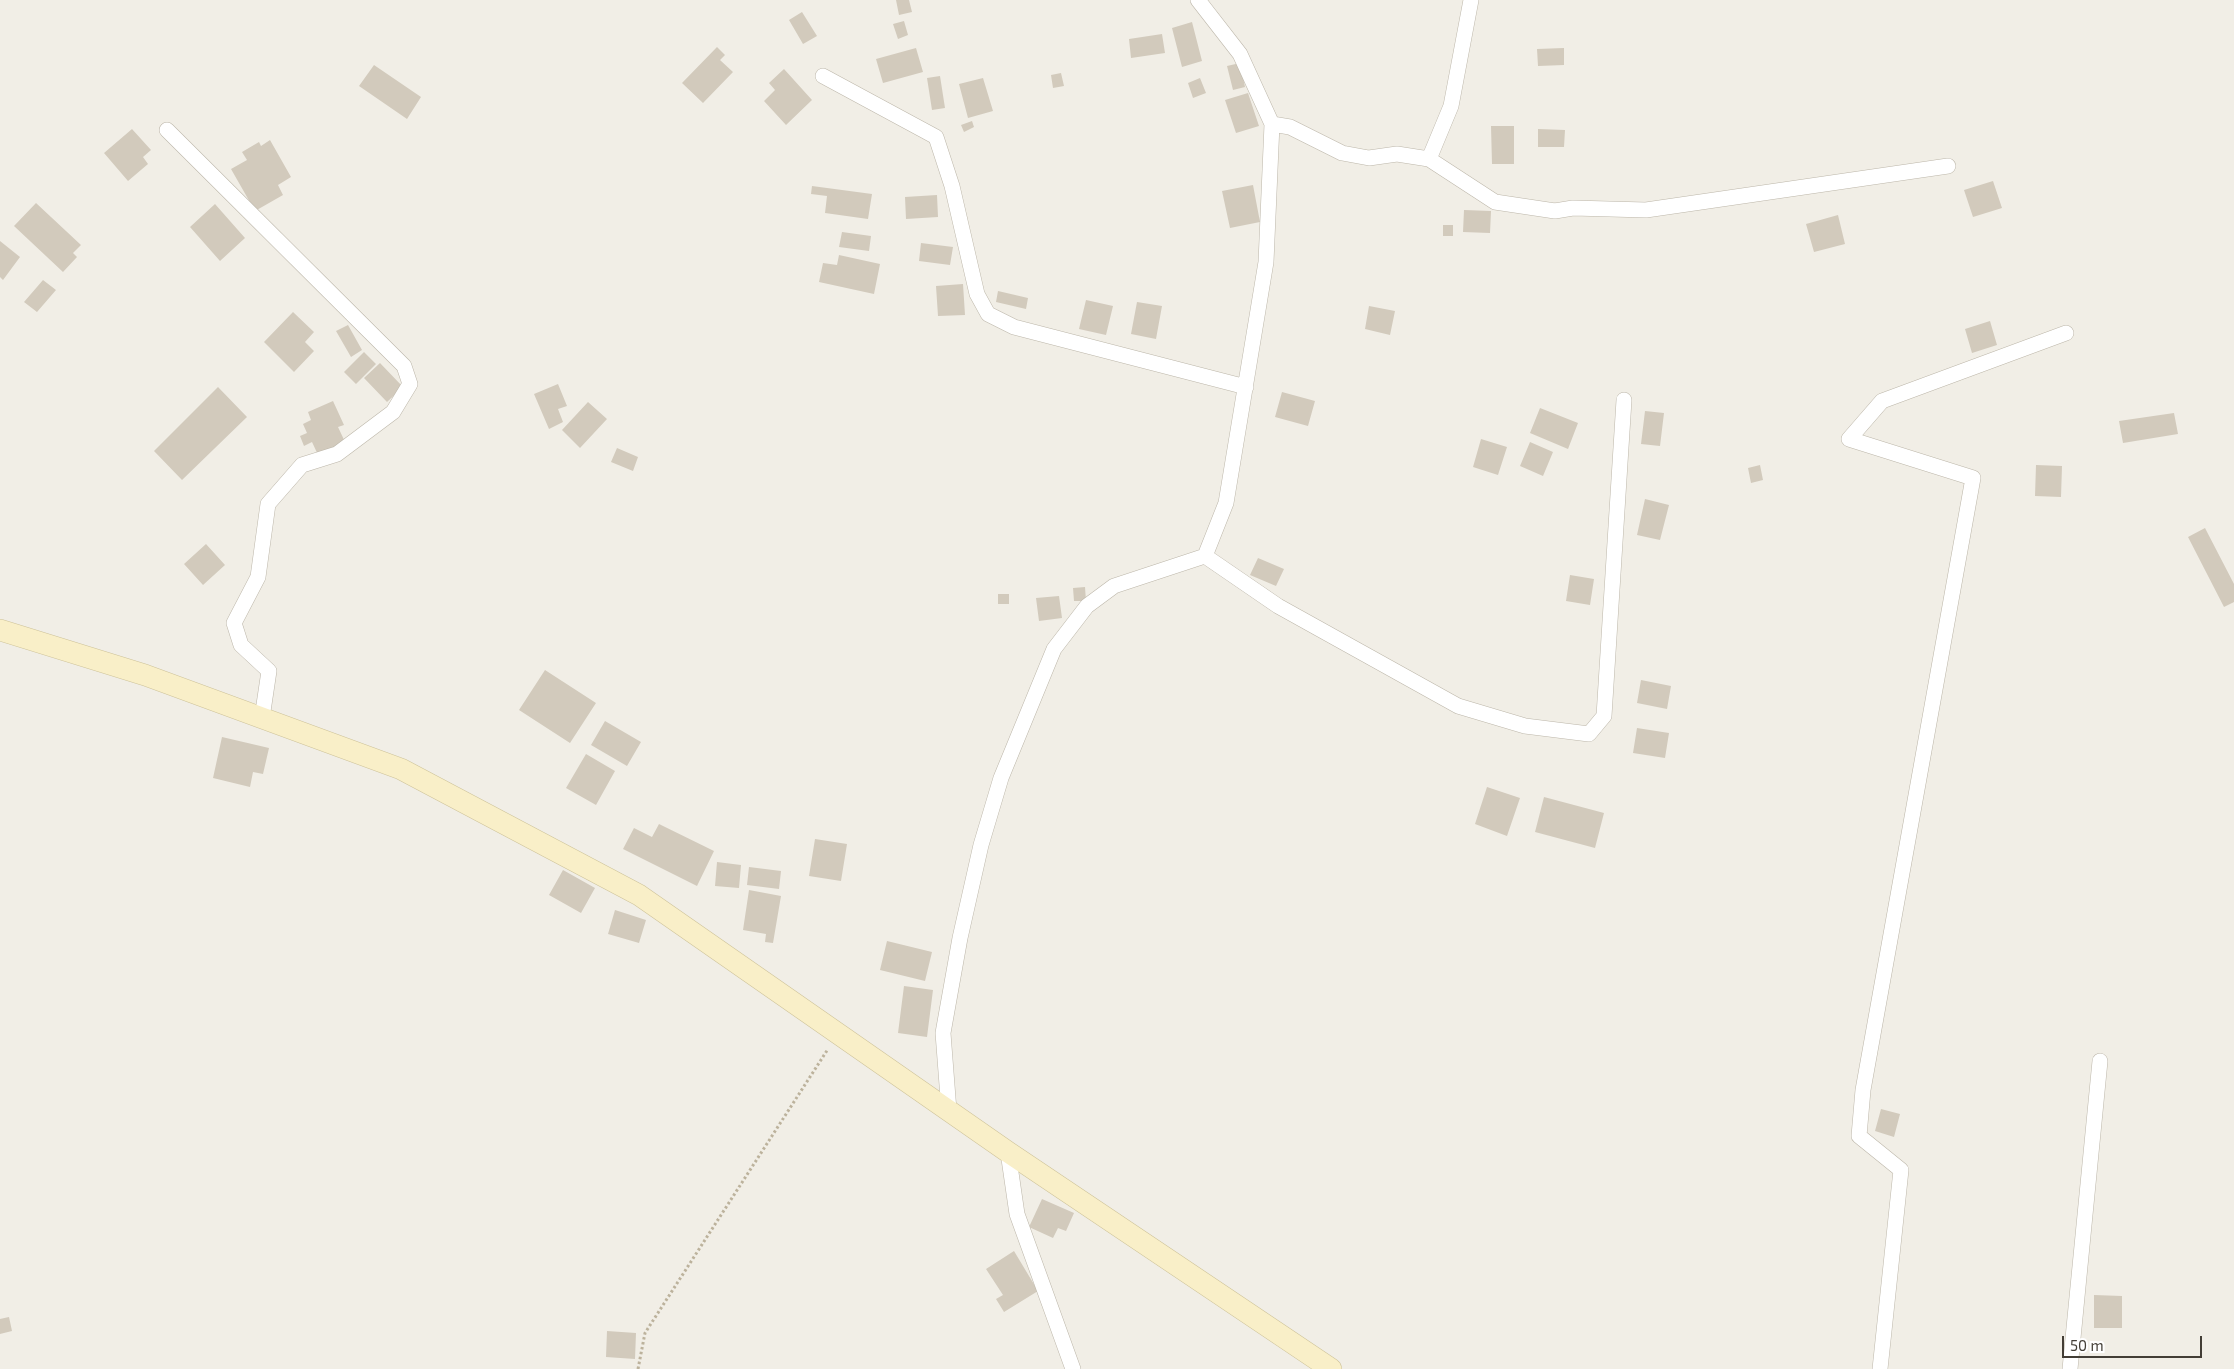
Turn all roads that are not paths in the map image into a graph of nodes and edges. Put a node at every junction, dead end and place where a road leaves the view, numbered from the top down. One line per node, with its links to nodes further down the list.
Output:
1 (1198, 0): 4 (street)
2 (1471, 0): 6 (street)
3 (823, 76): 9 (street)
4 (1272, 124): 6 (street); 9 (street)
5 (167, 130): 13 (street)
6 (1429, 159): 7 (street)
7 (1948, 166)
8 (2066, 333): 19 (street)
9 (1246, 386): 11 (street)
10 (1624, 400): 11 (street)
11 (1205, 556): 15 (street)
12 (0, 630): 13 (street)
13 (262, 718): 15 (street)
14 (2100, 1061): 20 (street)
15 (949, 1111): 16 (street)
16 (1008, 1152): 17 (street); 18 (street)
17 (1073, 1369)
18 (1331, 1369)
19 (1880, 1369)
20 (2070, 1369)

